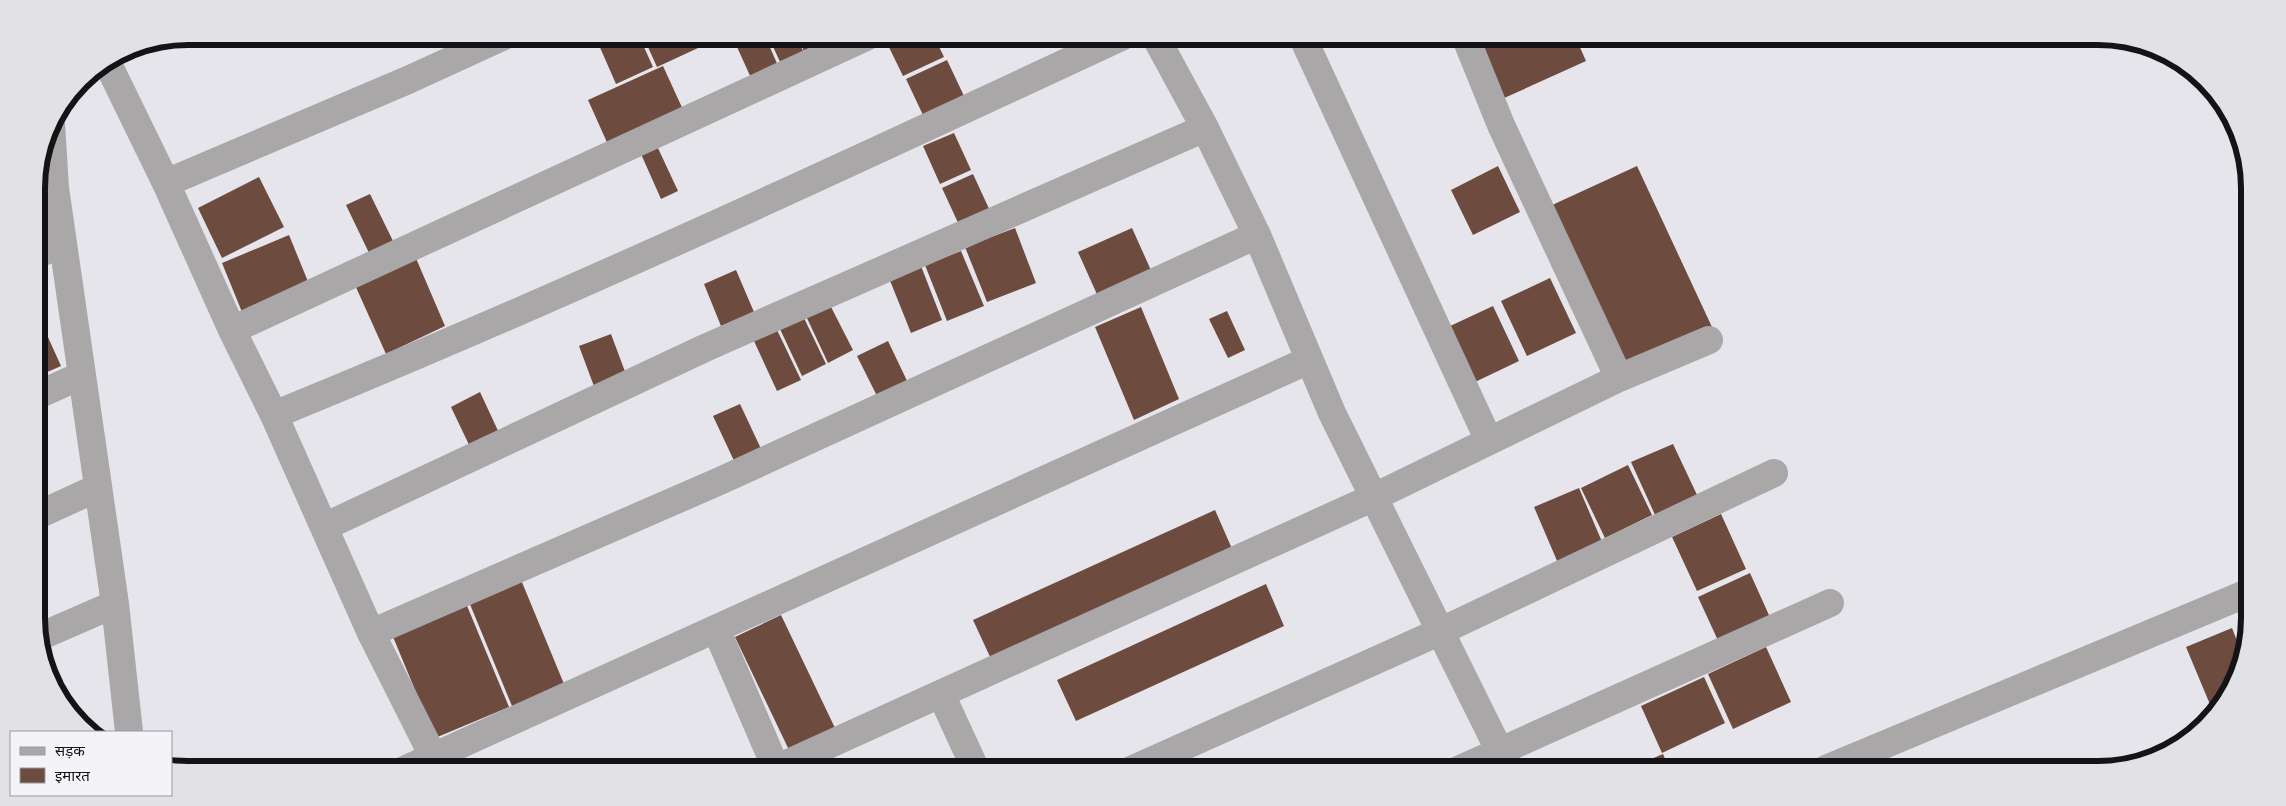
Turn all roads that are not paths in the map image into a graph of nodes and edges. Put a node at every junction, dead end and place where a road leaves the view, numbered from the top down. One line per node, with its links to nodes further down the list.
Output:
1 (484, 45): 10 (street)
2 (849, 45): 14 (street)
3 (1104, 45): 20 (street)
4 (1160, 45): 8 (street)
5 (1306, 45): 21 (street)
6 (1469, 45): 18 (street)
7 (110, 69): 10 (street)
8 (1205, 128): 11 (street); 26 (street)
9 (52, 144): 12 (street)
10 (166, 183): 14 (street)
11 (1257, 235): 16 (street); 32 (street)
12 (62, 243): 13 (street); 17 (street)
13 (45, 251)
14 (232, 330): 20 (street)
15 (1709, 340): 18 (street)
16 (1309, 360): 24 (street); 30 (street)
17 (80, 376): 19 (street); 23 (street)
18 (1619, 378): 21 (street)
19 (45, 392)
20 (274, 415): 26 (street)
21 (1488, 441): 24 (street)
22 (1774, 473): 31 (street)
23 (98, 488): 25 (street); 29 (street)
24 (1372, 498): 31 (street); 34 (street)
25 (45, 512)
26 (324, 527): 32 (street)
27 (2241, 596): 43 (street)
28 (1830, 603): 36 (street)
29 (115, 604): 33 (street); 35 (street)
30 (716, 628): 38 (street); 39 (street)
31 (1439, 632): 36 (street); 42 (street)
32 (371, 633): 37 (street)
33 (46, 634)
34 (941, 694): 40 (street); 41 (street)
35 (129, 731)
36 (1504, 760)
37 (435, 761)
38 (440, 761)
39 (771, 761)
40 (792, 761)
41 (972, 761)
42 (1151, 761)
43 (1847, 761)

